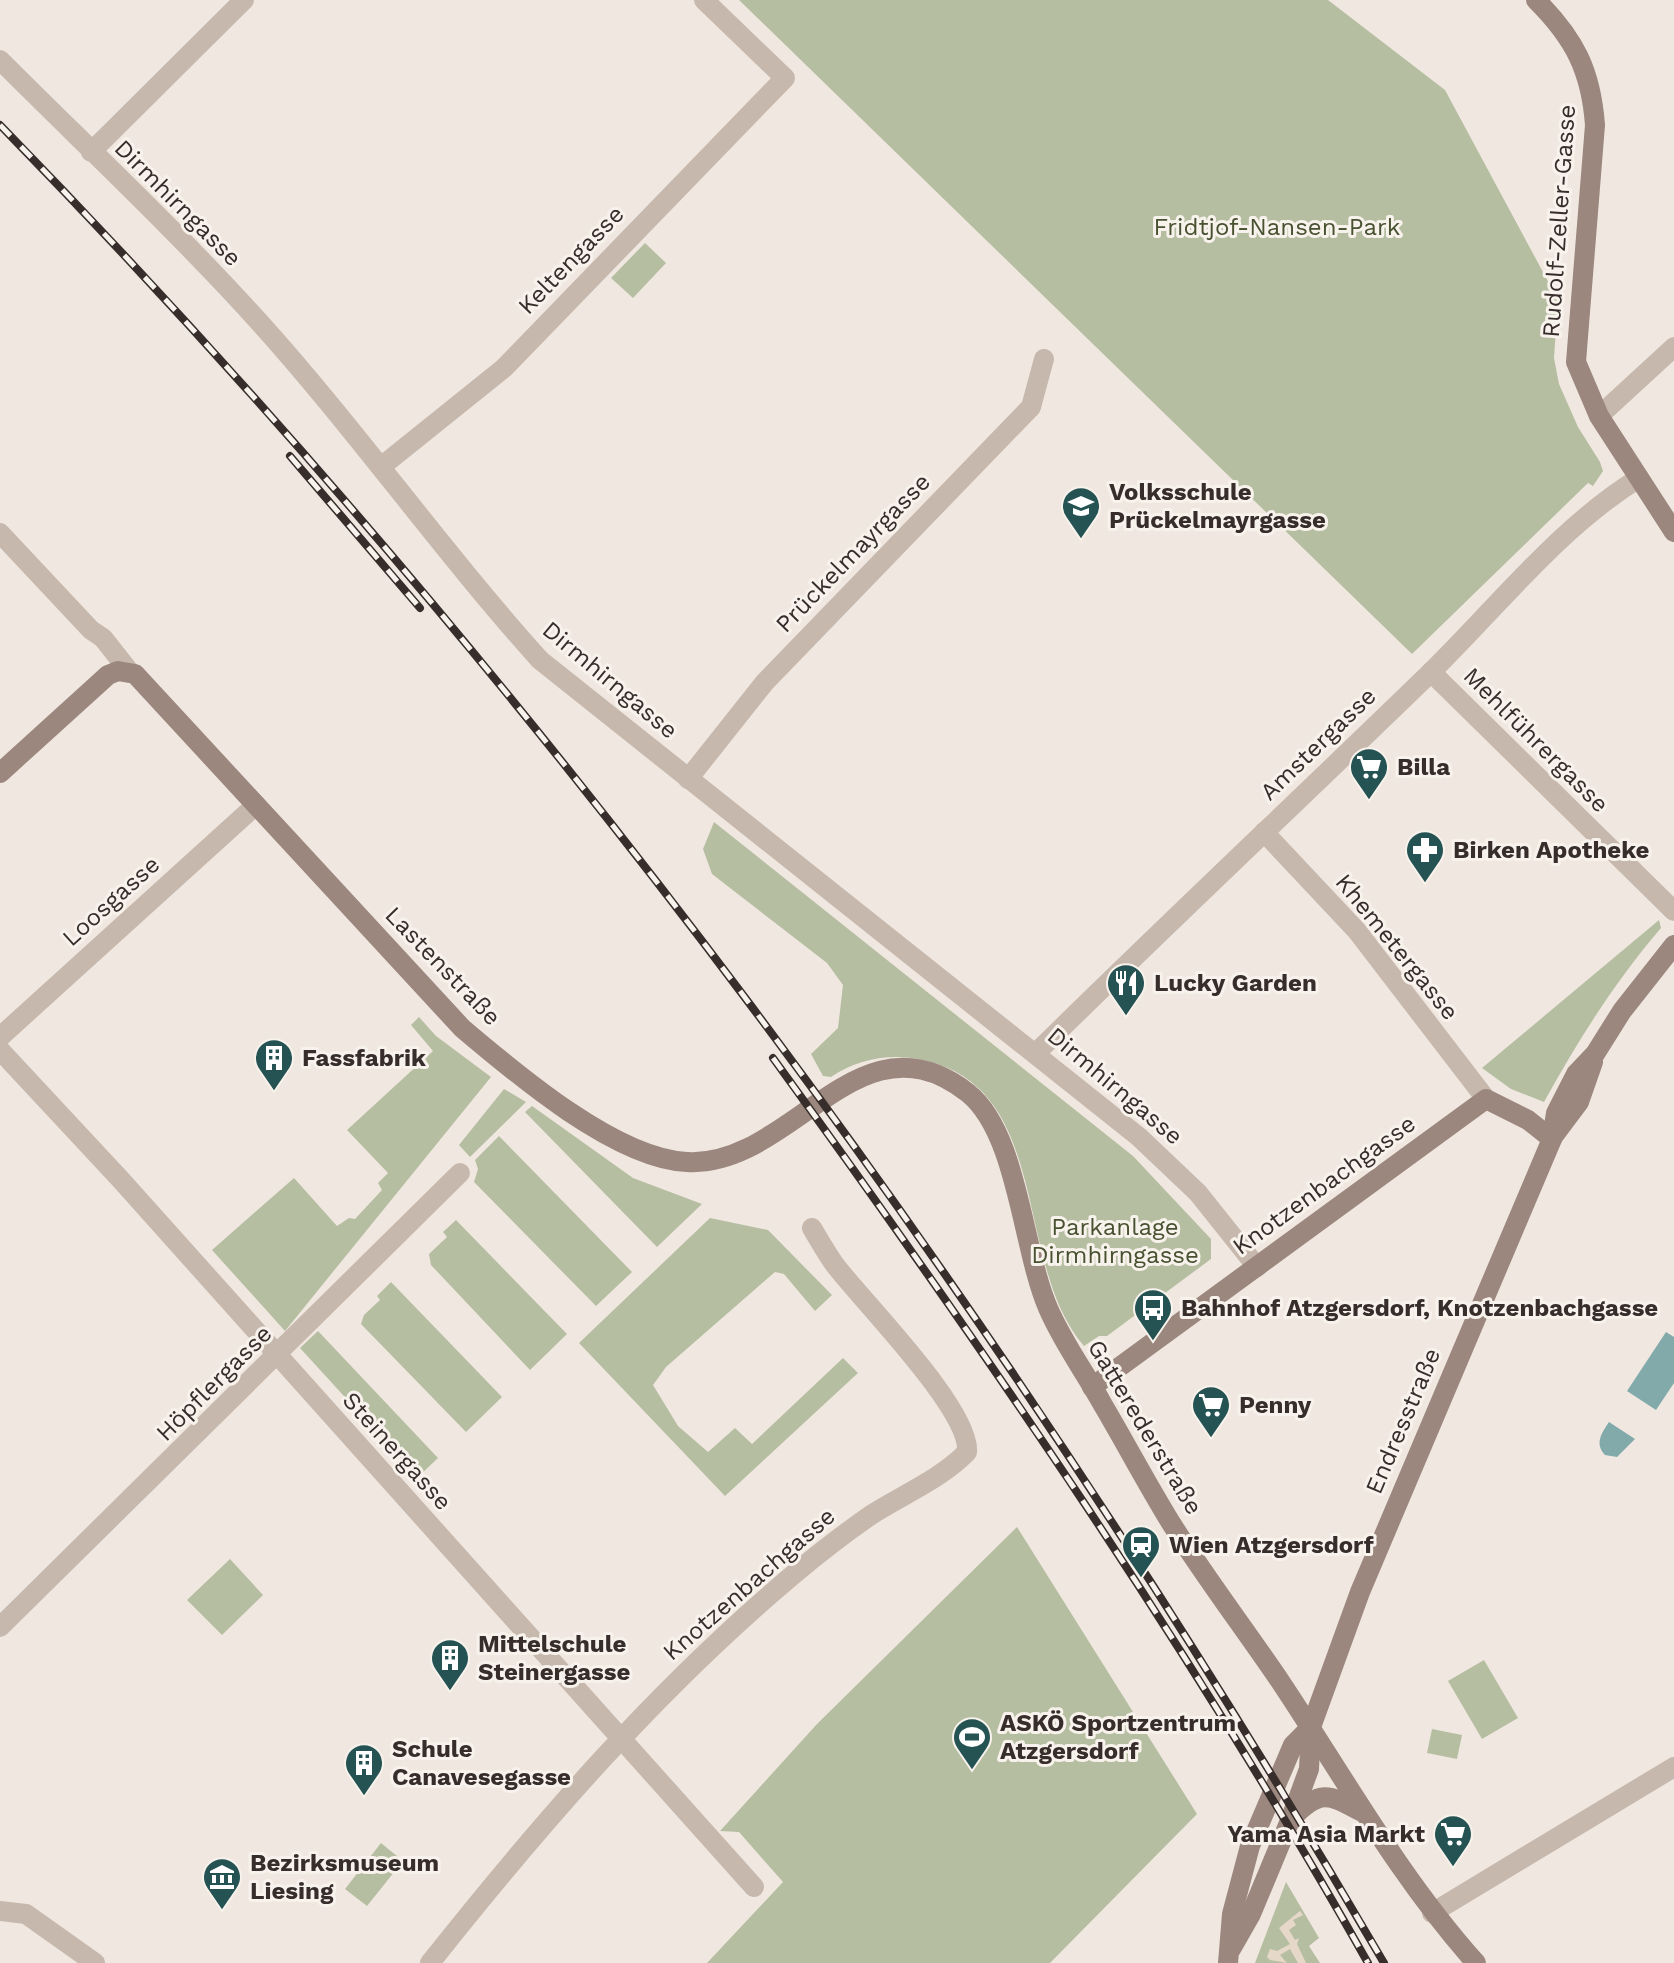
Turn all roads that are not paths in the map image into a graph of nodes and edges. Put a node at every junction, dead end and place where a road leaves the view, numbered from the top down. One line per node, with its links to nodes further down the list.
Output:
1 (244, 0): 5 (street)
2 (704, 0): 9 (street, Keltengasse)
3 (1536, 0): 8 (street, Rudolf-Zeller-Gasse)
4 (0, 60): 5 (street, Dirmhirngasse)
5 (91, 152): 9 (street, Dirmhirngasse)
6 (1674, 347): 8 (street)
7 (1044, 359): 16 (street, Prückelmayrgasse)
8 (1599, 416): 10 (street, Rudolf-Zeller-Gasse)
9 (382, 466): 16 (street, Dirmhirngasse)
10 (1639, 478): 11 (street, Rudolf-Zeller-Gasse); 14 (street, Amstergasse)
11 (1674, 532)
12 (0, 533): 13 (street, Lastenstraße)
13 (129, 671): 15 (street); 17 (street, Lastenstraße)
14 (1431, 672): 18 (street, Amstergasse); 19 (street, Mehlführergasse)
15 (0, 773)
16 (688, 779): 23 (street, Dirmhirngasse)
17 (256, 805): 21 (street, Loosgasse); 24 (street, Lastenstraße)
18 (1264, 832): 23 (street, Amstergasse); 25 (street, Khemetergasse)
19 (1674, 911)
20 (1674, 945): 26 (street, Endresstraße)
21 (0, 1037)
22 (0, 1050): 30 (street, Steinergasse)
23 (1036, 1053): 29 (street, Dirmhirngasse)
24 (828, 1095): 31 (street, Gatterederstraße)
25 (1486, 1099): 26 (street); 29 (street, Knotzenbachgasse)
26 (1552, 1139): 33 (street, Endresstraße)
27 (460, 1173): 30 (street, Höpflergasse)
28 (812, 1228): 34 (street, Knotzenbachgasse)
29 (1257, 1267): 31 (street, Knotzenbachgasse)
30 (279, 1356): 32 (street, Höpflergasse); 34 (street, Steinergasse)
31 (1092, 1387): 33 (street, Gatterederstraße)
32 (0, 1627)
33 (1311, 1727): 36 (street, Gatterederstraße); 37 (street, Endresstraße); 41 (street, Endresstraße)
34 (621, 1736): 38 (street, Steinergasse); 43 (street, Knotzenbachgasse)
35 (1674, 1767): 40 (street)
36 (1365, 1814): 37 (street); 40 (street, Gatterederstraße)
37 (1291, 1818): 41 (street, Endresstraße)
38 (754, 1887)
39 (0, 1911): 42 (street)
40 (1432, 1913): 44 (street, Gatterederstraße)
41 (1229, 1956)
42 (95, 1963)
43 (430, 1963)
44 (1476, 1963)

